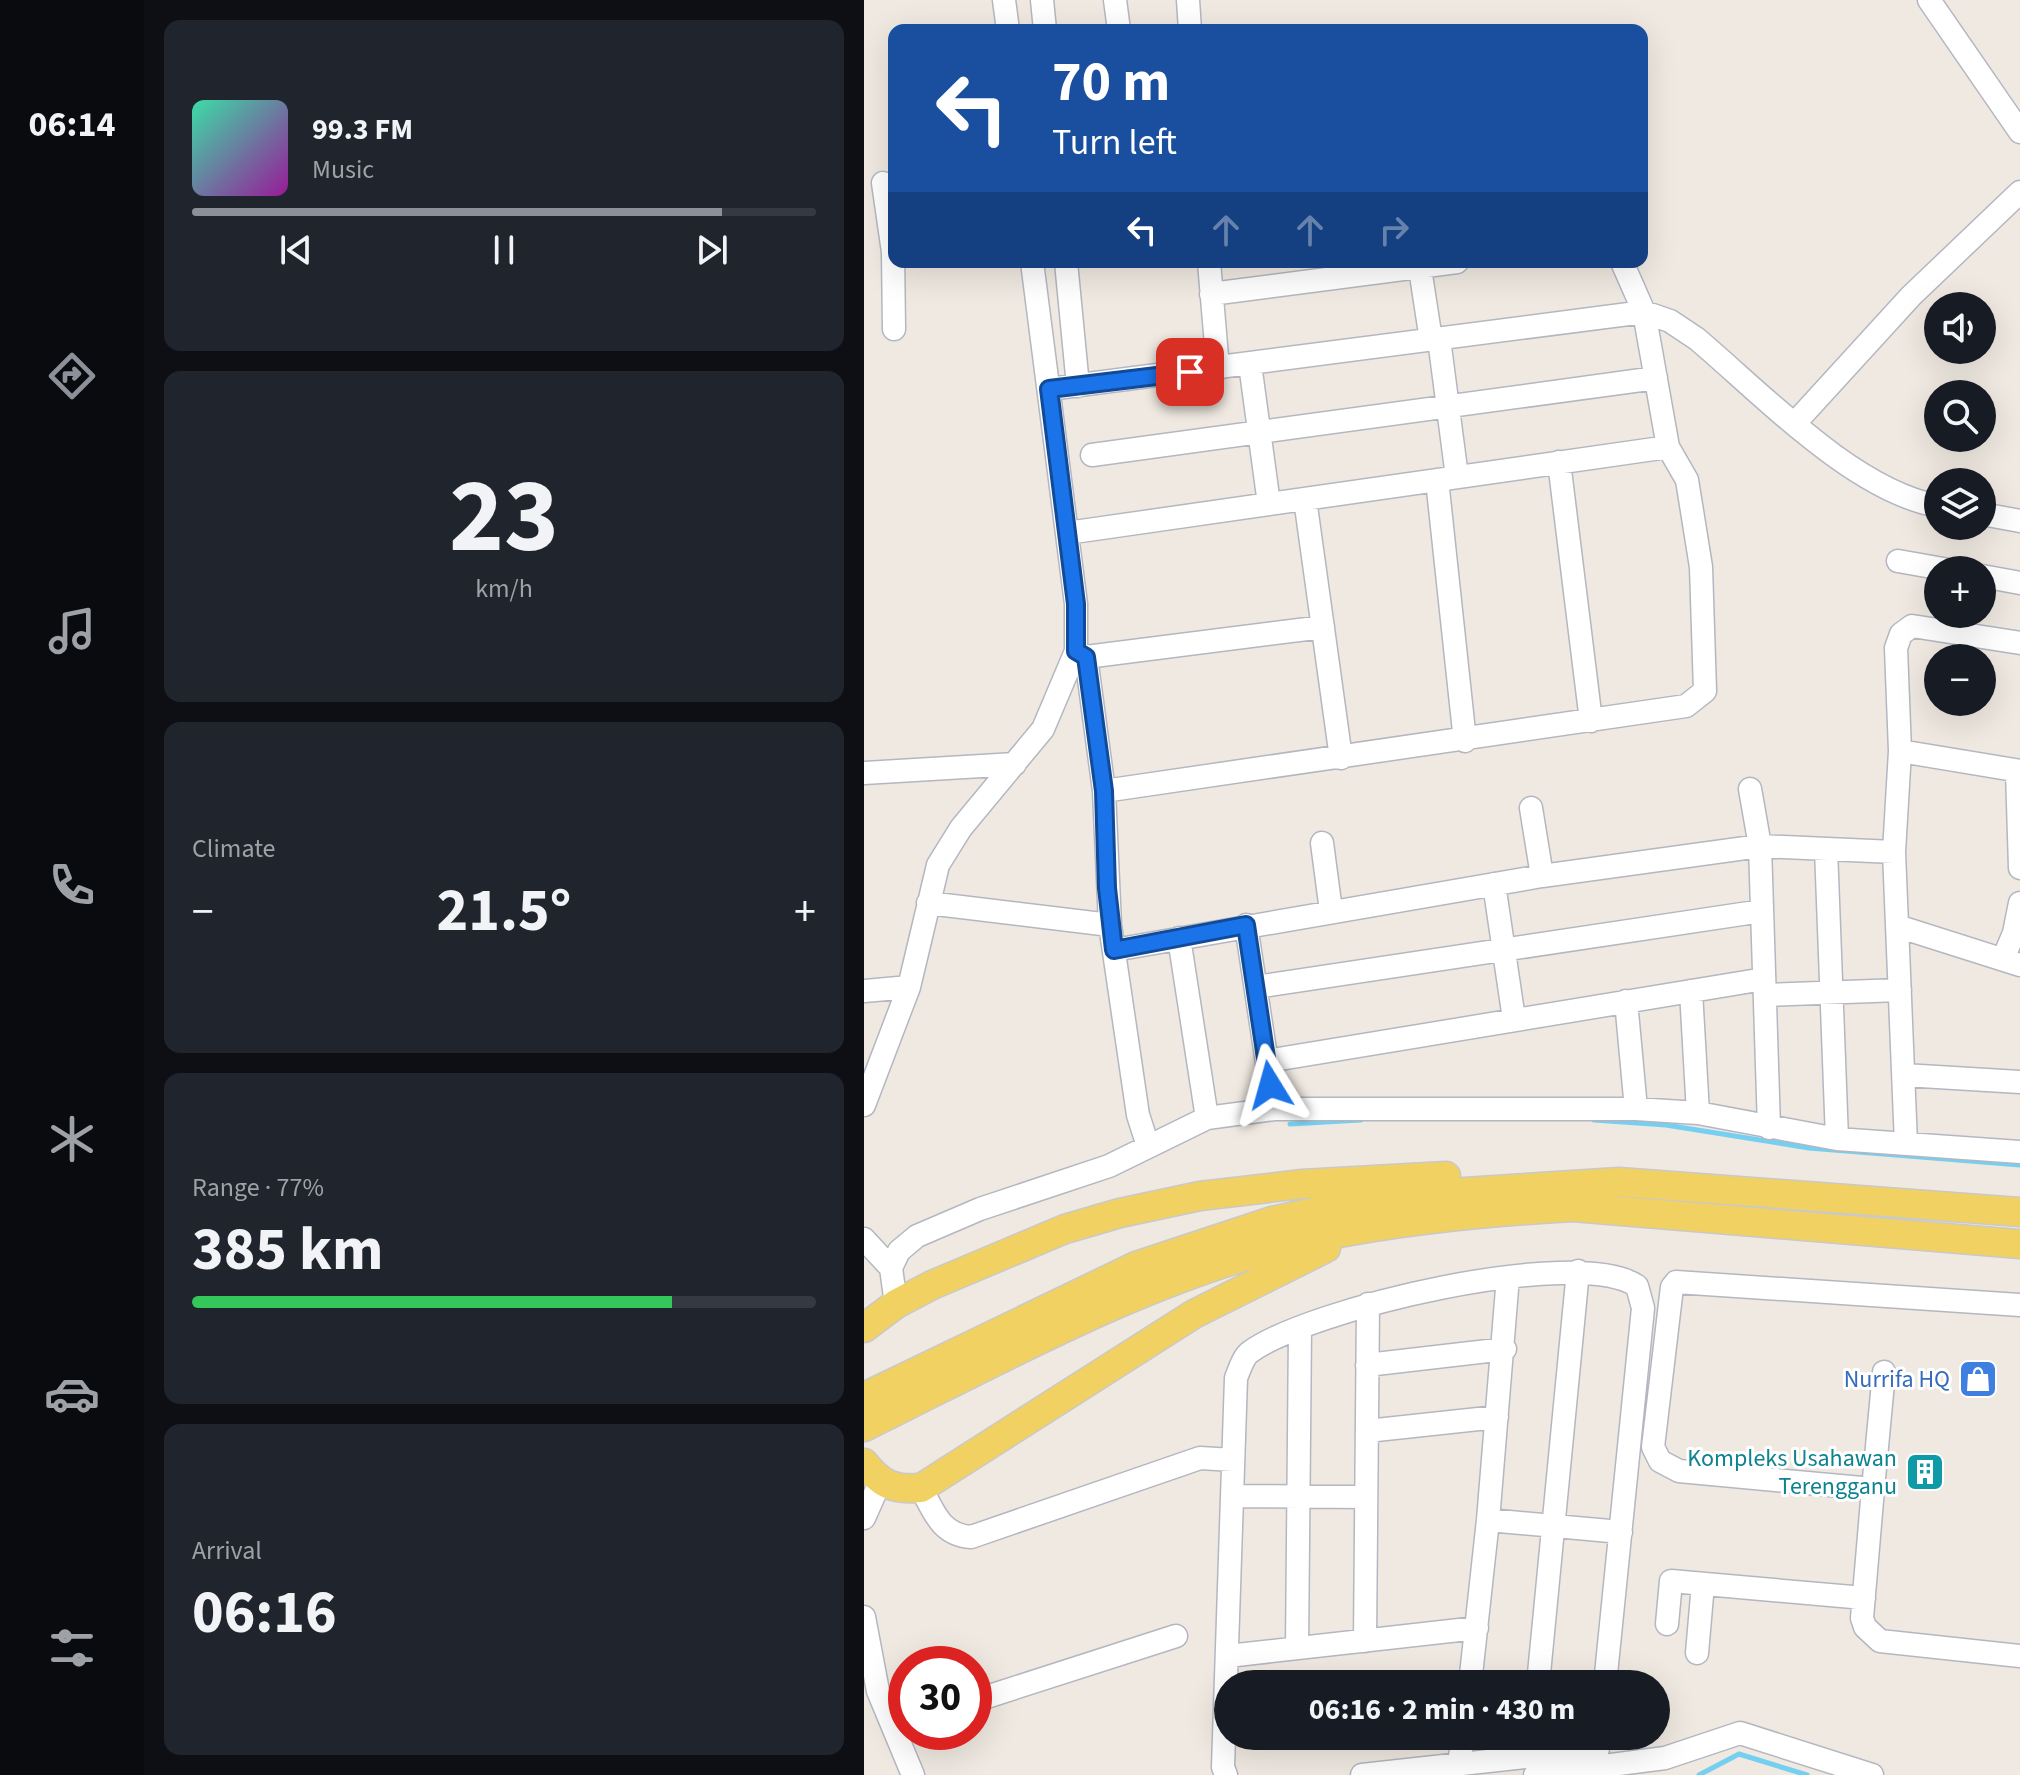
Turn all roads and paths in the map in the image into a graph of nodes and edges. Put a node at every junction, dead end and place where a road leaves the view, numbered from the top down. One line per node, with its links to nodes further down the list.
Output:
1 (1004, 0): 6 (street)
2 (1042, 0): 7 (street)
3 (1115, 0): 8 (street)
4 (1188, 0): 9 (street)
5 (1929, 0): 10 (street)
6 (1007, 24)
7 (1044, 24)
8 (1118, 24)
9 (1190, 24)
10 (2020, 132)
11 (883, 183): 13 (street)
12 (2020, 192): 31 (street)
13 (888, 214)
14 (894, 268): 23 (street)
15 (1033, 268): 29 (street)
16 (1067, 268): 28 (street)
17 (1209, 268): 21 (street)
18 (1392, 268): 21 (street)
19 (1421, 268): 24 (street)
20 (1625, 268): 22 (street)
21 (1211, 294): 26 (street)
22 (1644, 312): 24 (street); 27 (street); 31 (street)
23 (894, 329)
24 (1435, 340): 25 (street); 30 (street)
25 (1250, 364): 26 (street); 32 (street)
26 (1218, 369): 28 (street)
27 (1656, 378): 30 (street); 33 (street)
28 (1078, 386): 29 (street)
29 (1049, 389): 42 (street)
30 (1448, 407): 32 (street); 36 (street)
31 (1795, 423): 39 (street)
32 (1259, 432): 34 (street); 38 (street)
33 (1668, 447): 35 (street); 50 (street)
34 (1092, 455)
35 (1559, 462): 36 (street); 50 (street)
36 (1447, 478): 37 (street); 51 (street)
37 (1305, 499): 38 (street); 47 (street)
38 (1269, 504): 42 (street)
39 (1924, 504)
40 (1996, 517): 41 (street)
41 (2020, 521)
42 (1067, 533): 49 (street)
43 (1898, 561): 44 (street)
44 (1924, 566)
45 (1996, 579): 46 (street)
46 (2020, 583)
47 (1323, 627): 49 (street); 53 (street)
48 (2020, 643): 52 (street)
49 (1081, 654): 54 (street); 58 (street)
50 (1591, 721): 51 (street)
51 (1465, 741): 53 (street)
52 (1900, 751): 55 (street); 63 (street)
53 (1341, 758): 58 (street)
54 (1015, 764): 56 (street); 67 (street)
55 (2018, 771): 64 (street)
56 (864, 773)
57 (1750, 789): 61 (street)
58 (1104, 791): 71 (street)
59 (1531, 808): 65 (street)
60 (1322, 843): 69 (street)
61 (1760, 846): 62 (street); 65 (street); 70 (street)
62 (1826, 849): 63 (street); 84 (street)
63 (1894, 852): 73 (street)
64 (2020, 868)
65 (1542, 876): 66 (street)
66 (1494, 884): 69 (street); 76 (street)
67 (928, 903): 71 (street); 78 (street)
68 (2020, 903): 77 (street)
69 (1331, 911): 72 (street)
70 (1762, 911): 76 (street); 80 (street)
71 (1110, 925): 75 (street)
72 (1246, 925): 74 (street); 79 (street)
73 (1897, 926): 77 (street); 81 (street)
74 (1179, 938): 75 (street); 94 (street)
75 (1114, 950): 98 (street)
76 (1504, 950): 79 (street); 86 (street)
77 (2011, 962)
78 (909, 987): 82 (street); 90 (street)
79 (1256, 987): 87 (street)
80 (1765, 987): 83 (street); 84 (street); 95 (street)
81 (1900, 990): 84 (street); 88 (street)
82 (864, 991)
83 (1691, 991): 85 (street); 93 (street)
84 (1831, 992): 96 (street)
85 (1626, 1001): 86 (street); 92 (street)
86 (1514, 1019): 87 (street)
87 (1267, 1061): 91 (street)
88 (1904, 1075): 89 (street); 97 (street)
89 (2020, 1082)
90 (864, 1105)
91 (1274, 1109): 92 (street); 94 (street)
92 (1636, 1109): 93 (street)
93 (1698, 1113): 95 (street)
94 (1207, 1118): 98 (street)
95 (1769, 1128): 96 (street)
96 (1837, 1139): 97 (street)
97 (1906, 1144): 99 (street)
98 (1148, 1146): 105 (street)
99 (2020, 1152)
100 (1619, 1182): 101 (main road); 108 (main road); 116 (main road)
101 (2020, 1212)
102 (1374, 1227): 104 (main road); 116 (main road); 123 (main road)
103 (864, 1239): 105 (street)
104 (2020, 1244)
105 (891, 1268): 108 (street)
106 (1578, 1271): 107 (street); 130 (street); 131 (street)
107 (1508, 1277): 109 (street); 113 (street)
108 (896, 1304): 111 (main road)
109 (1368, 1304): 112 (street); 114 (street)
110 (2020, 1305): 124 (street)
111 (864, 1328)
112 (1300, 1329): 121 (street); 126 (street)
113 (1505, 1349): 114 (street); 118 (street)
114 (1367, 1365): 120 (street)
115 (1884, 1372): 124 (street)
116 (910, 1389): 117 (main road); 119 (main road)
117 (864, 1397)
118 (1497, 1417): 120 (street); 129 (street)
119 (864, 1427)
120 (1367, 1431): 127 (street)
121 (1233, 1460): 123 (street); 125 (street)
122 (872, 1473): 123 (main road); 128 (street)
123 (921, 1488)
124 (1873, 1489): 133 (street)
125 (1233, 1496): 126 (street); 141 (street)
126 (1298, 1496): 127 (street); 139 (street)
127 (1366, 1497): 138 (street)
128 (864, 1518)
129 (1488, 1520): 130 (street); 136 (street)
130 (1553, 1526): 131 (street); 146 (street)
131 (1621, 1532): 147 (street)
132 (1703, 1584): 133 (street); 135 (street); 140 (street)
133 (1864, 1598): 142 (street)
134 (864, 1617): 143 (street)
135 (1667, 1624)
136 (1477, 1628): 138 (street); 145 (street)
137 (1176, 1636): 148 (street)
138 (1365, 1641): 139 (street)
139 (1297, 1648): 141 (street)
140 (1697, 1653)
141 (1228, 1656): 144 (street)
142 (2020, 1656)
143 (867, 1661): 149 (street)
144 (1228, 1670)
145 (1472, 1670)
146 (1539, 1670)
147 (1606, 1670)
148 (992, 1695)
149 (888, 1706)
150 (907, 1750): 156 (street)
151 (1226, 1750): 157 (street)
152 (1461, 1750): 155 (street)
153 (1598, 1751): 154 (street); 159 (street)
154 (1533, 1756): 155 (street)
155 (1459, 1763): 158 (street)
156 (913, 1775)
157 (1226, 1775)
158 (1362, 1775)
159 (1872, 1775)

